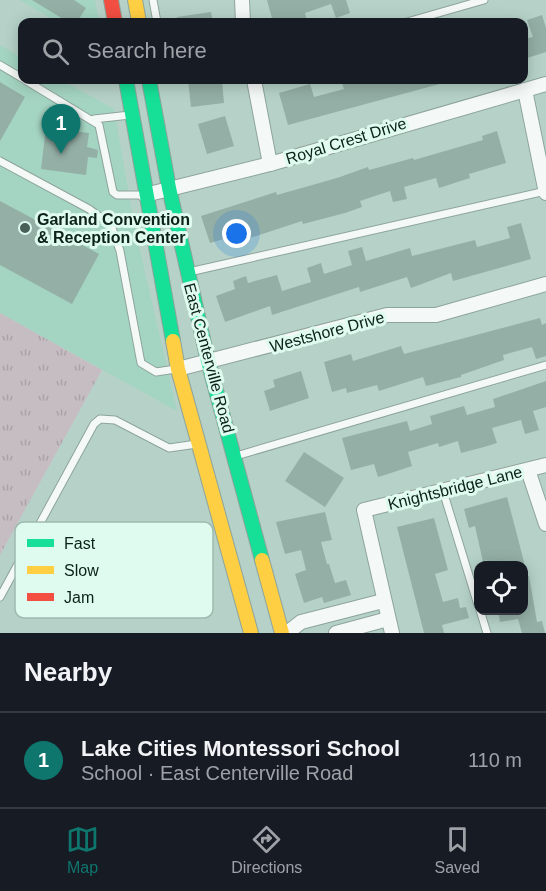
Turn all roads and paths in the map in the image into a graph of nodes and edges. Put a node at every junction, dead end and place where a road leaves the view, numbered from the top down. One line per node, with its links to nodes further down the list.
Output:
1 (111, 0): 6 (main road)
2 (135, 0): 7 (main road)
3 (153, 0): 8 (lane)
4 (242, 0): 9 (street)
5 (484, 0): 10 (lane)
6 (114, 18)
7 (138, 18)
8 (156, 18)
9 (243, 18)
10 (421, 18)
11 (0, 65): 12 (lane)
12 (18, 76)
13 (33, 84): 20 (lane)
14 (127, 84): 19 (main road, East Centerville Road)
15 (150, 84): 23 (main road, East Centerville Road)
16 (255, 84): 22 (street)
17 (546, 84): 18 (street, Royal Crest Drive)
18 (525, 90): 22 (street, Royal Crest Drive); 24 (street)
19 (131, 115): 20 (lane); 25 (main road, East Centerville Road)
20 (94, 119): 25 (lane)
21 (0, 161): 30 (lane)
22 (270, 164): 23 (street, Royal Crest Drive)
23 (169, 188): 25 (street, Royal Crest Drive); 26 (main road, East Centerville Road)
24 (546, 192): 26 (lane)
25 (145, 195): 30 (main road, East Centerville Road)
26 (187, 272): 28 (main road, East Centerville Road)
27 (546, 284): 28 (street, Westshore Drive)
28 (208, 362): 30 (street, Westshore Drive); 32 (main road, East Centerville Road)
29 (546, 365): 32 (lane)
30 (178, 369): 31 (main road, East Centerville Road)
31 (199, 444): 36 (lane); 44 (main road, East Centerville Road)
32 (236, 456): 45 (main road, East Centerville Road)
33 (546, 465): 34 (street, Knightsbridge Lane)
34 (528, 470): 35 (street, Knightsbridge Lane); 37 (street)
35 (443, 491): 39 (lane); 41 (street, Knightsbridge Lane)
36 (41, 522)
37 (546, 524)
38 (15, 569): 40 (lane)
39 (474, 592)
40 (0, 597)
41 (383, 601): 43 (street); 46 (street)
42 (482, 615): 49 (lane)
43 (388, 619): 47 (street); 48 (street)
44 (251, 633)
45 (282, 633)
46 (287, 633)
47 (336, 633)
48 (392, 633)
49 (487, 633)

